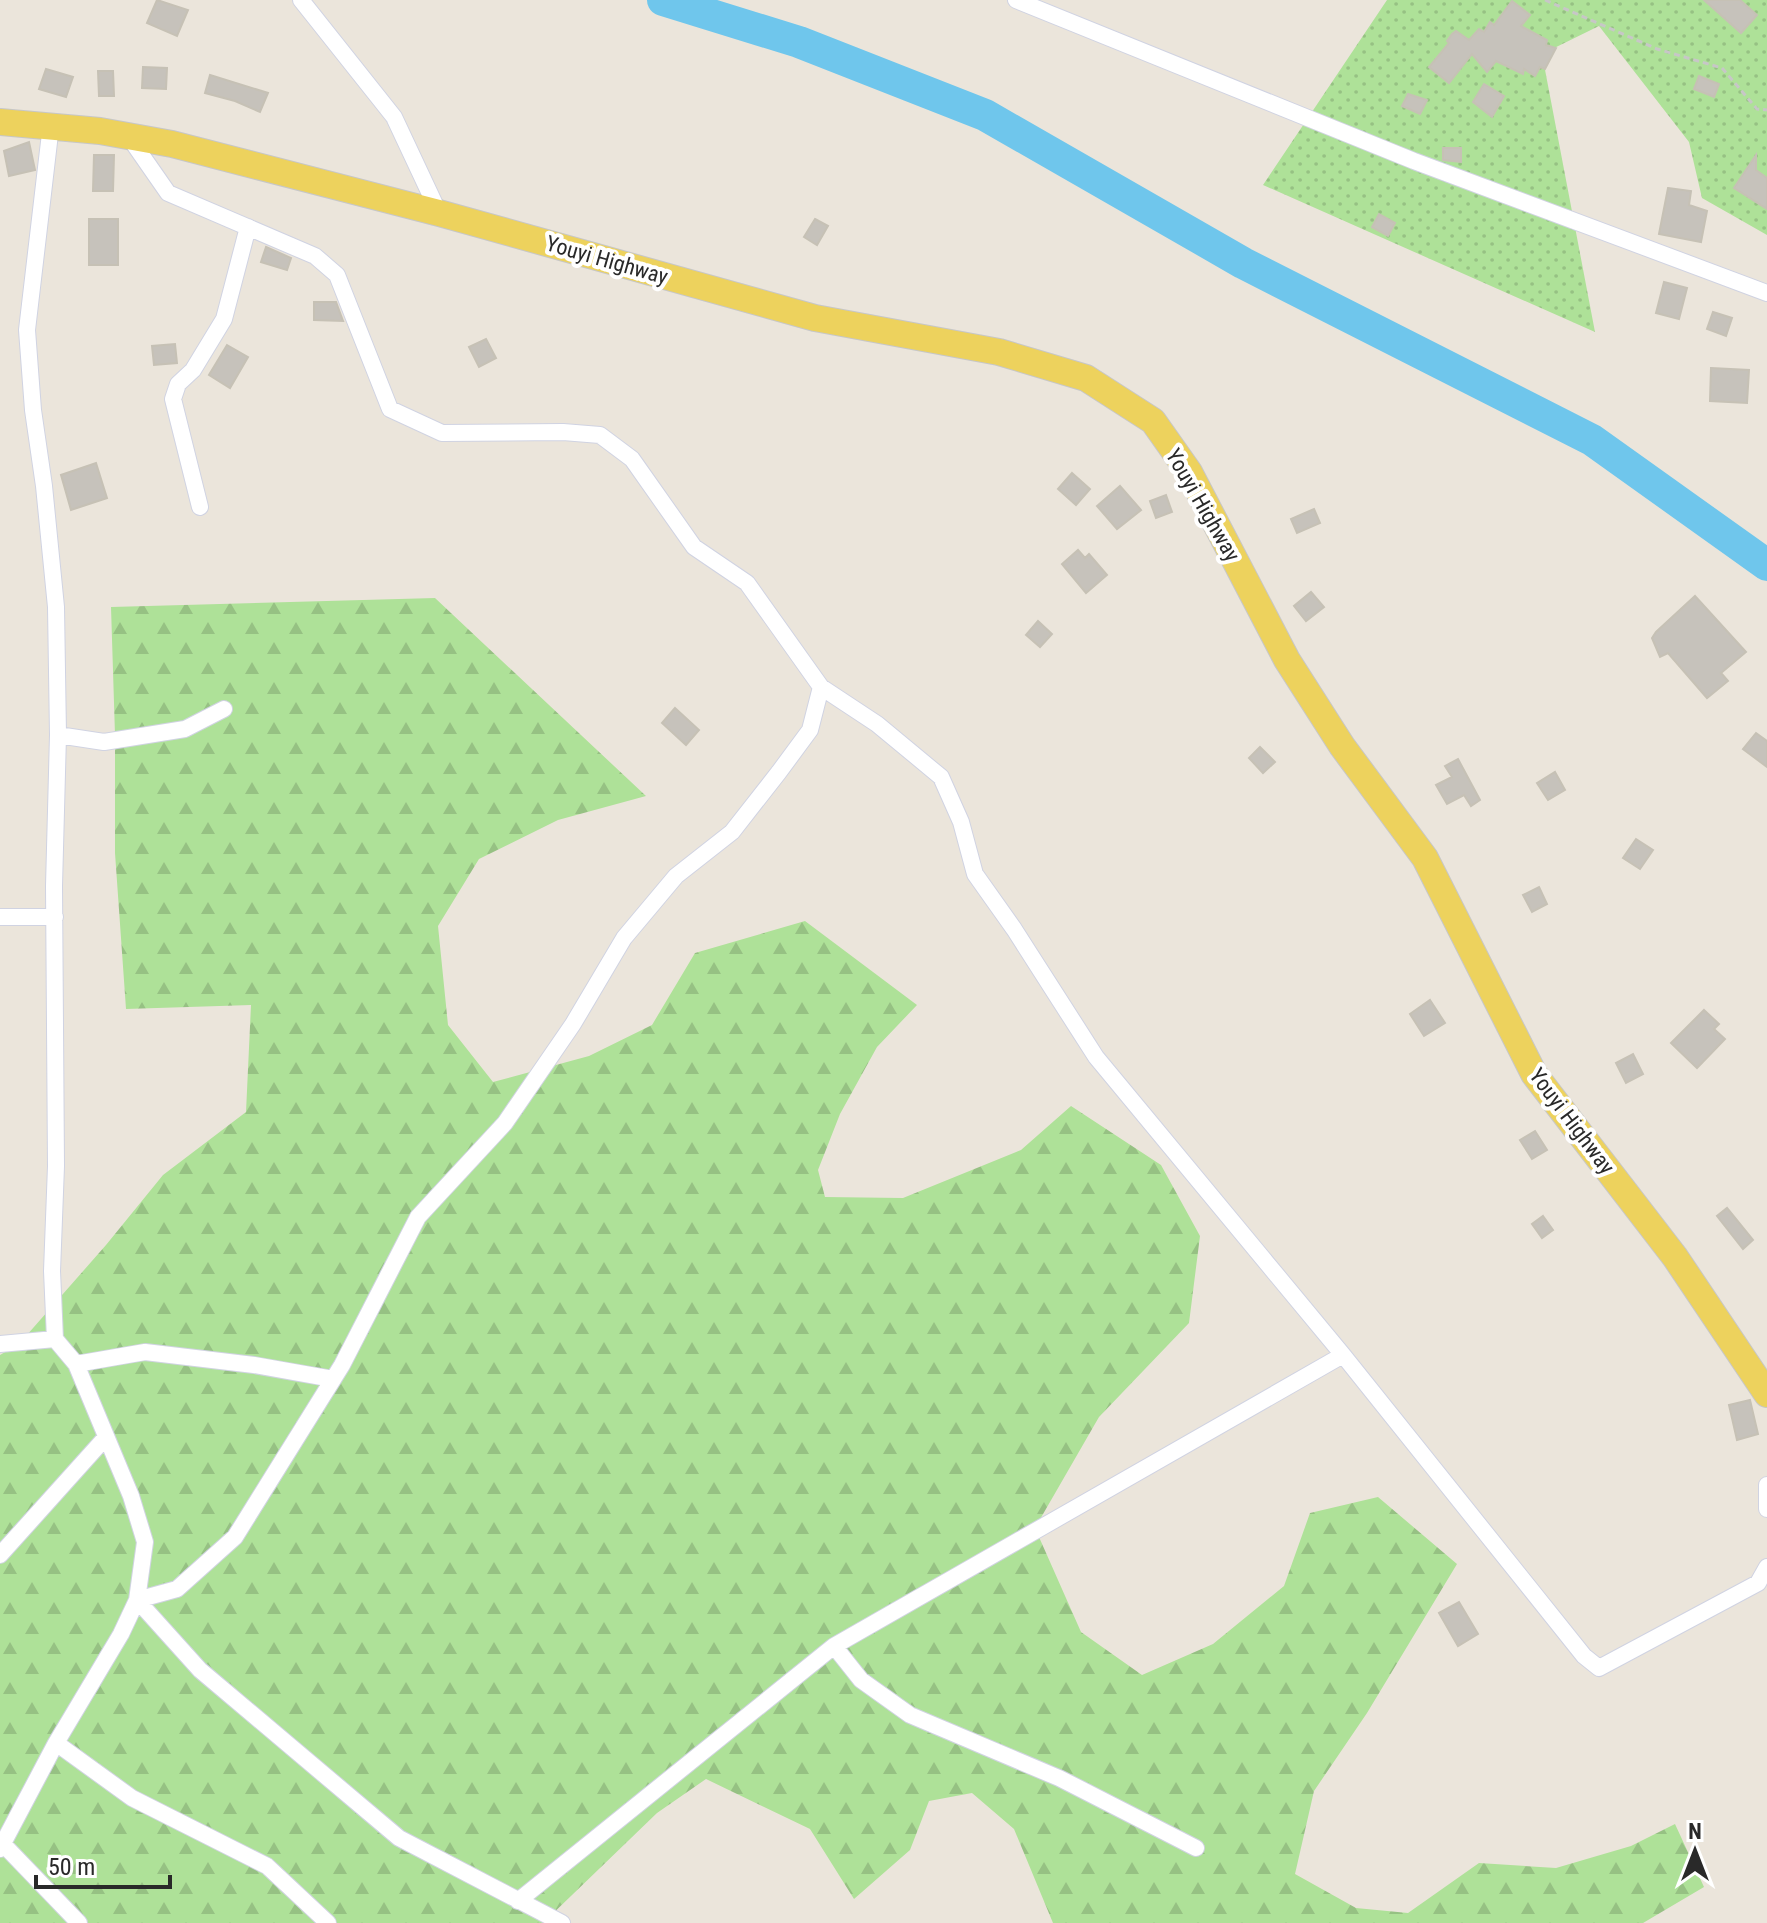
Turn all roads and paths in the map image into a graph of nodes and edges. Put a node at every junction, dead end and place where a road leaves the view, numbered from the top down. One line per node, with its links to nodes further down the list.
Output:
1 (301, 0): 8 (street)
2 (1016, 0): 10 (street)
3 (1545, 0): 4 (path)
4 (1767, 110)
5 (0, 122): 6 (main road, Youyi Highway)
6 (51, 125): 7 (main road, Youyi Highway); 14 (street)
7 (129, 137): 8 (main road, Youyi Highway); 9 (street)
8 (439, 213): 22 (main road, Youyi Highway)
9 (248, 227): 11 (street); 12 (street)
10 (1767, 293)
11 (200, 507)
12 (821, 687): 19 (street); 21 (street)
13 (224, 709): 14 (street)
14 (58, 735): 16 (street)
15 (0, 917): 16 (street)
16 (55, 917): 17 (street)
17 (55, 1339): 18 (street); 20 (street)
18 (0, 1344)
19 (1343, 1355): 27 (street); 29 (street)
20 (76, 1364): 21 (street); 23 (street)
21 (333, 1379): 28 (street)
22 (1767, 1394)
23 (106, 1437): 26 (street); 28 (street)
24 (1767, 1485): 25 (street)
25 (1767, 1509)
26 (0, 1555)
27 (1767, 1567)
28 (137, 1600): 30 (street); 33 (street)
29 (834, 1646): 32 (street); 33 (street)
30 (56, 1743): 31 (street); 35 (street)
31 (2, 1847): 34 (street)
32 (1196, 1848)
33 (518, 1901): 36 (street)
34 (79, 1923)
35 (328, 1923)
36 (562, 1923)

